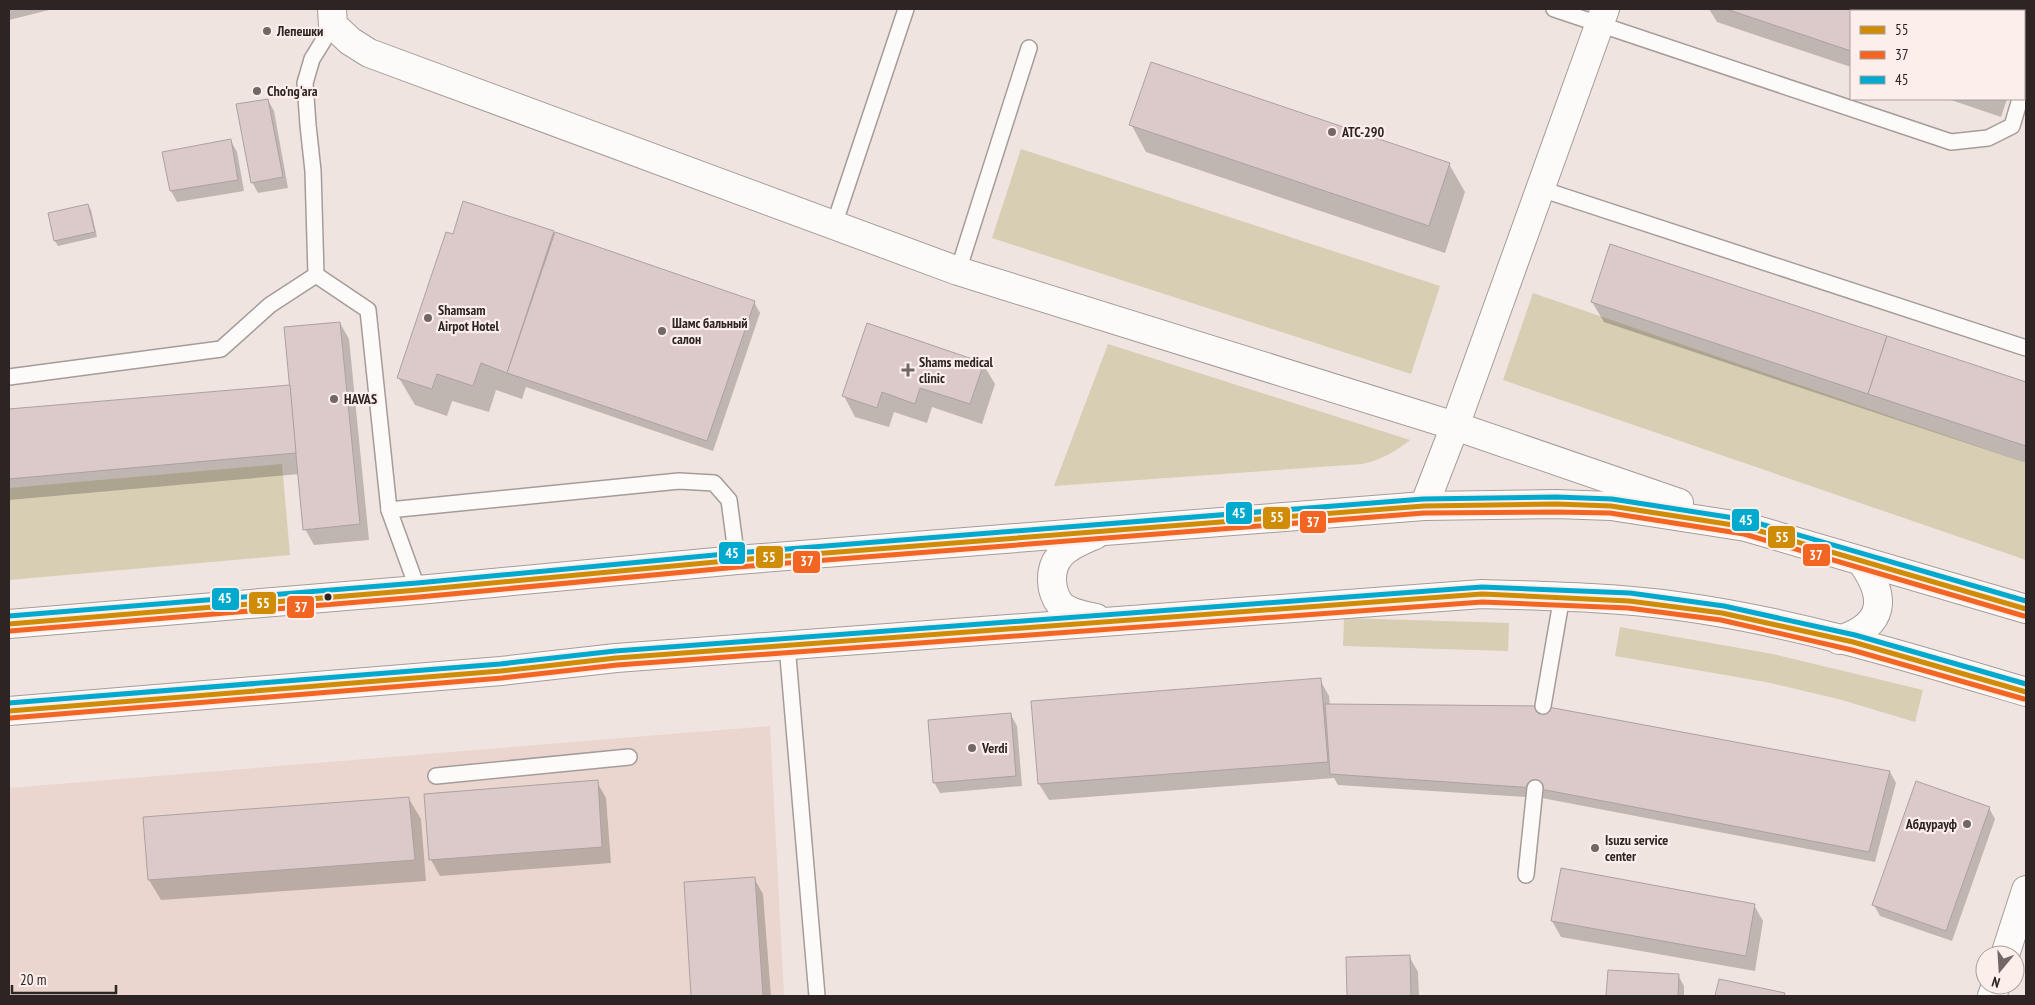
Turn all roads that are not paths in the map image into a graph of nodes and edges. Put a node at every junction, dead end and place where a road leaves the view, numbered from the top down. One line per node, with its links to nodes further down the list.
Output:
1 (906, 9): 8 (lane)
2 (1554, 9): 4 (lane)
3 (332, 17): 8 (main road); 10 (lane)
4 (1602, 17): 6 (lane); 7 (main road)
5 (1029, 48): 9 (lane)
6 (2020, 100)
7 (1541, 189): 11 (lane); 13 (main road)
8 (834, 225): 9 (main road)
9 (958, 271): 13 (main road)
10 (316, 275): 12 (lane); 15 (lane)
11 (2026, 348)
12 (9, 376)
13 (1455, 426): 14 (main road); 16 (main road)
14 (1424, 506): 16 (main road); 17 (main road)
15 (388, 510): 18 (lane); 20 (lane)
16 (1746, 527): 19 (main road)
17 (1106, 531): 18 (main road); 23 (main road)
18 (737, 560): 20 (main road)
19 (1861, 561): 22 (main road); 25 (main road)
20 (418, 590): 24 (main road)
21 (1562, 596): 23 (main road); 25 (main road); 28 (lane)
22 (2026, 609)
23 (1109, 622): 26 (main road)
24 (9, 624)
25 (1839, 640): 27 (main road)
26 (787, 645): 29 (main road); 36 (lane)
27 (2026, 692)
28 (1543, 706)
29 (9, 711)
30 (629, 757): 31 (lane)
31 (436, 776)
32 (1535, 788): 33 (lane)
33 (1526, 874)
34 (2026, 890): 35 (main road)
35 (2008, 945)
36 (817, 996)

